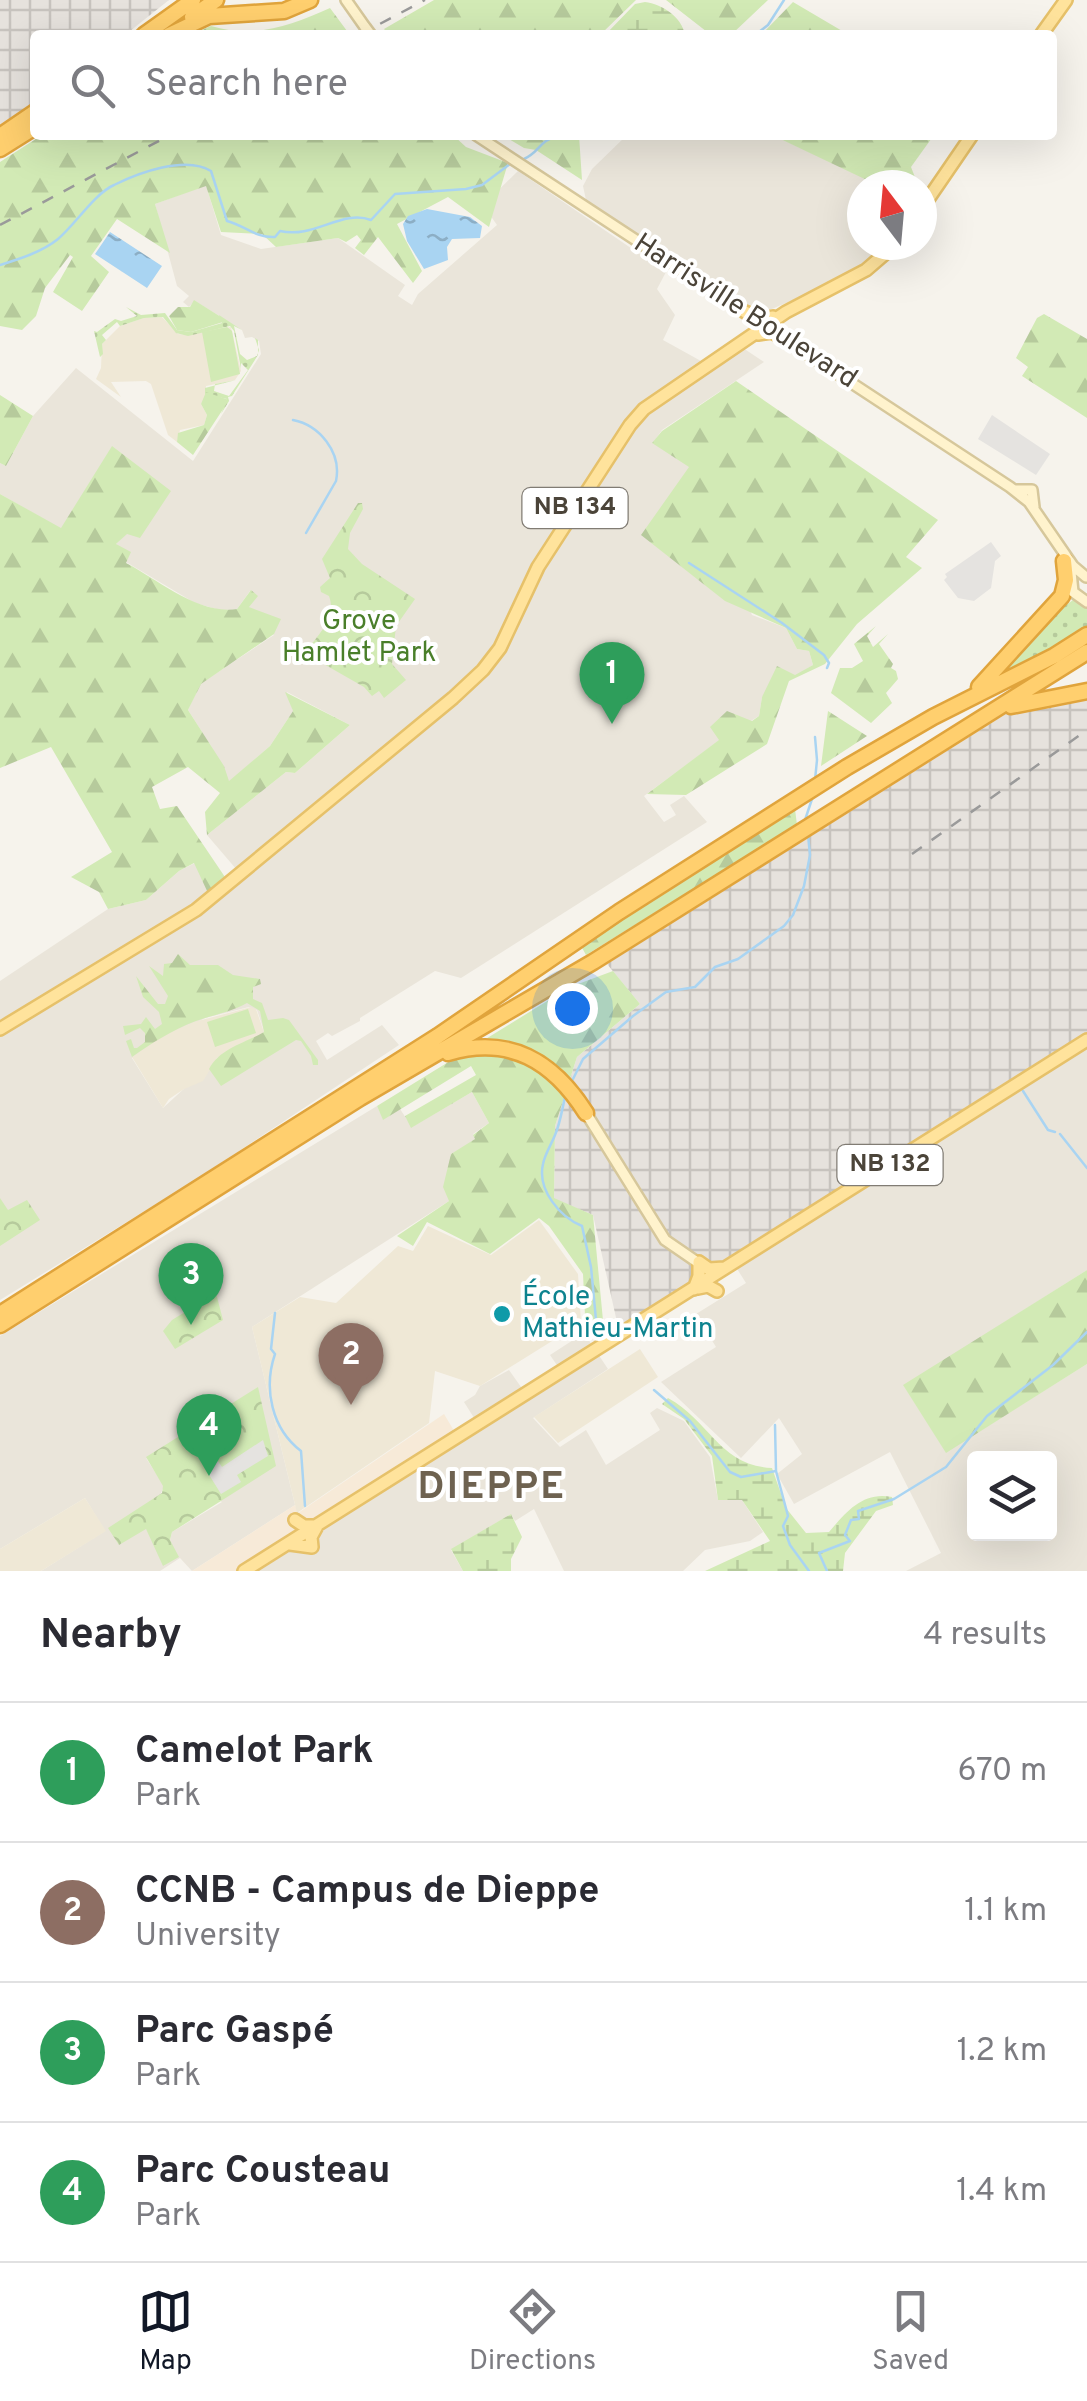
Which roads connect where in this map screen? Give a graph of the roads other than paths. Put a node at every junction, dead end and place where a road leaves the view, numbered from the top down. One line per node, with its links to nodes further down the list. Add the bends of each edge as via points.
1 (190, 0): 6 (highway)
2 (216, 0): 7 (highway)
3 (310, 0): 8 (highway, via 284,11 209,16)
4 (346, 0): 9 (main road)
5 (1066, 0): 10 (main road)
6 (161, 30)
7 (163, 30)
8 (167, 30)
9 (367, 30)
10 (1045, 30)
11 (30, 115): 13 (highway)
12 (30, 130): 16 (highway)
13 (0, 136)
14 (484, 140): 19 (main road, Harrisville Boulevard)
15 (969, 140): 17 (main road)
16 (0, 149)
17 (937, 186)
18 (877, 260): 20 (main road, NB 134)
19 (745, 312): 20 (main road, via 766,320); 21 (main road, Harrisville Boulevard); 22 (main road, via 754,326)
20 (786, 312): 21 (main road, NB 134); 23 (main road, via 777,323)
21 (766, 326): 22 (main road, NB 134); 23 (main road, Harrisville Boulevard)
22 (749, 337): 23 (main road, via 764,332); 37 (main road, NB 134, via 659,396 630,425 538,567 500,648 475,678 196,910)
23 (786, 340): 24 (main road, Harrisville Boulevard)
24 (1013, 490): 25 (main road); 26 (main road, via 1032,490)
25 (1023, 499): 26 (main road); 27 (main road)
26 (1035, 510): 28 (main road)
27 (1064, 561): 29 (main road); 31 (highway, via 1065,589)
28 (1086, 578): 29 (main road)
29 (1073, 587): 30 (main road); 31 (highway)
30 (1087, 602)
31 (1044, 618): 35 (highway, via 991,678)
32 (1087, 635): 35 (highway)
33 (1087, 652): 36 (highway)
34 (1087, 691): 36 (highway, via 1014,705)
35 (933, 718): 45 (highway, via 692,865 438,1036)
36 (940, 744): 39 (highway)
37 (0, 1030)
38 (1087, 1040): 42 (main road, NB 132)
39 (419, 1064): 40 (highway, via 461,1049 498,1047 558,1074); 46 (highway)
40 (586, 1113): 41 (main road, via 664,1240)
41 (699, 1262): 42 (main road); 43 (main road); 44 (main road)
42 (728, 1267): 43 (main road, NB 132)
43 (713, 1285): 44 (main road)
44 (694, 1289): 48 (main road)
45 (0, 1314)
46 (0, 1326)
47 (296, 1520): 48 (main road)
48 (316, 1526): 49 (main road, via 312,1547 286,1545)
49 (244, 1571)

